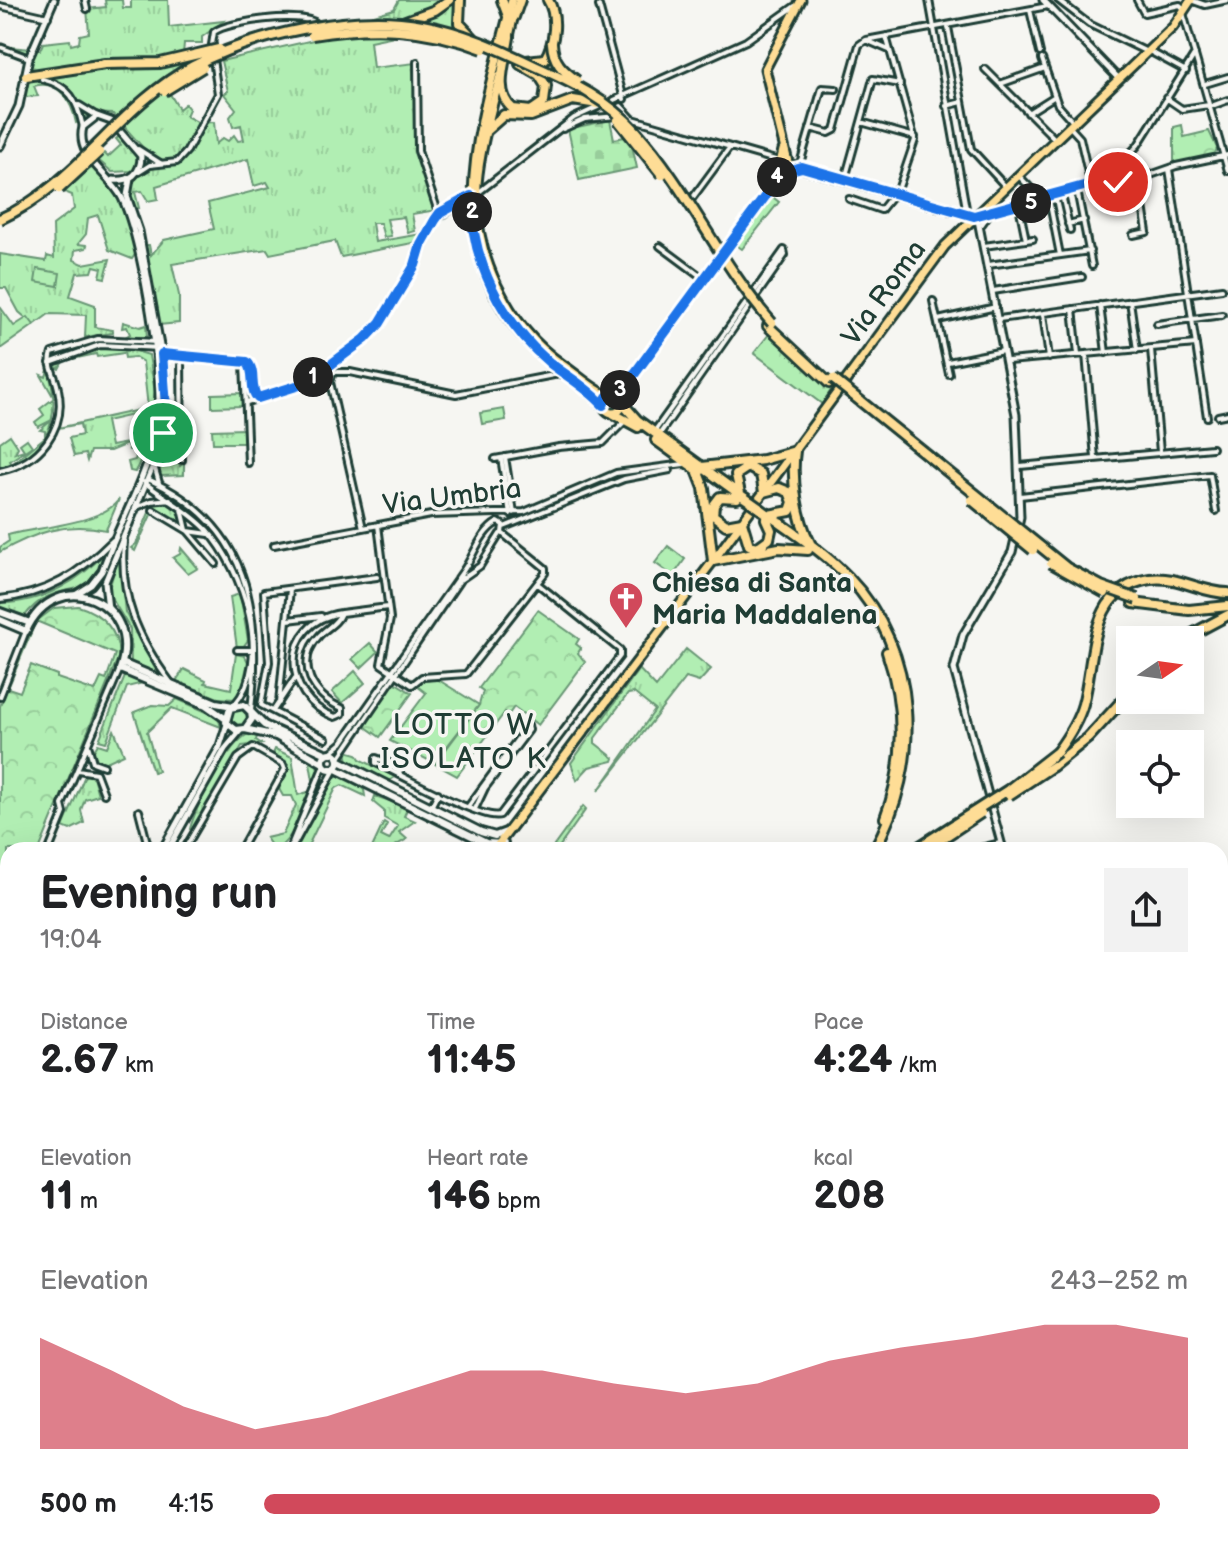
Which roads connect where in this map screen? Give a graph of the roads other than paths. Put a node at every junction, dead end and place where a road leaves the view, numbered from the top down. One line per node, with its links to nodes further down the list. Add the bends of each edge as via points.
1 (54, 0): 22 (street)
2 (85, 0): 17 (street)
3 (449, 0): 24 (highway)
4 (460, 0): 31 (highway, via 459,23)
5 (502, 0): 21 (highway)
6 (516, 0): 21 (highway)
7 (548, 0): 34 (highway, via 554,17)
8 (931, 0): 28 (street)
9 (1043, 0): 16 (street)
10 (1058, 0): 37 (street, via 1089,24)
11 (1137, 0): 20 (street, via 1144,13 1180,5)
12 (1191, 0): 13 (street, via 1203,5); 20 (main road, Via Roma)
13 (1224, 1)
14 (0, 6): 22 (street)
15 (599, 6): 56 (street)
16 (1048, 6): 19 (street); 48 (street)
17 (87, 9)
18 (792, 9): 56 (street, via 746,41); 81 (main road, via 765,69)
19 (1030, 10): 25 (street); 42 (street)
20 (1184, 12): 26 (main road, Via Roma); 27 (street)
21 (511, 16): 30 (main road); 95 (main road, via 475,158)
22 (48, 17): 39 (street)
23 (316, 23): 80 (street, via 304,17 265,20 226,25 214,32 210,46 218,94 181,159)
24 (400, 23): 31 (highway, bridge); 33 (highway, bridge, via 355,22)
25 (948, 27): 28 (street); 57 (street)
26 (1173, 27): 27 (street); 37 (main road, Via Roma)
27 (1188, 27): 38 (street)
28 (932, 30): 29 (street); 60 (street)
29 (886, 36): 32 (street); 36 (street)
30 (509, 37): 62 (highway, via 503,98 520,111); 71 (main road)
31 (475, 40): 41 (highway, bridge)
32 (866, 40): 36 (street); 69 (street, via 859,45 835,130)
33 (247, 43): 45 (highway, bridge, via 160,63 105,64); 107 (highway, bridge, via 175,77 59,184)
34 (552, 43): 41 (highway, bridge, via 545,59); 59 (highway, bridge, via 560,67)
35 (0, 47): 39 (street)
36 (890, 50): 49 (street)
37 (1149, 52): 44 (street); 48 (main road, Via Roma)
38 (1195, 54): 44 (street); 51 (street)
39 (29, 58): 45 (street)
40 (417, 62): 105 (street, via 418,151)
41 (522, 62): 59 (highway, bridge); 62 (highway, via 546,86); 107 (highway, bridge, via 455,39 382,27 249,48 197,70 161,94 70,181 44,201)
42 (1045, 68): 50 (street); 53 (street)
43 (985, 69): 50 (street)
44 (1184, 73): 54 (street)
45 (26, 76): 74 (street)
46 (1228, 77): 51 (street)
47 (42, 79): 58 (street, via 63,86)
48 (1119, 79): 67 (main road, Via Roma)
49 (900, 84): 66 (street, via 875,79); 72 (street)
50 (1000, 84): 63 (street)
51 (1205, 84): 61 (street)
52 (836, 89): 69 (street, via 822,87)
53 (1055, 96): 63 (street); 67 (street)
54 (1166, 98): 61 (street, via 1182,109); 91 (street, via 1138,145)
55 (1228, 100): 61 (street)
56 (622, 101): 59 (street); 59 (street); 65 (street)
57 (962, 102): 60 (street); 92 (street, via 972,151)
58 (78, 104): 64 (street); 68 (street)
59 (606, 106): 62 (highway, via 573,100); 65 (street); 70 (street); 70 (street, via 579,115); 206 (highway, bridge, via 650,148 770,324 831,381 1067,568 1135,601)
60 (946, 106): 102 (street)
61 (1209, 106): 76 (street)
62 (538, 111): 71 (highway, via 499,116)
63 (1028, 113): 73 (street)
64 (97, 116): 68 (street); 77 (street, via 111,121)
65 (633, 118): 75 (street)
66 (861, 122): 72 (street); 88 (street)
67 (1072, 125): 73 (main road, Via Roma); 93 (street, via 1080,138)
68 (83, 127): 90 (street, via 86,154)
69 (810, 128): 82 (street)
70 (563, 129): 95 (street)
71 (487, 130): 95 (main road)
72 (915, 137): 96 (street)
73 (1056, 140): 86 (main road, Via Roma)
74 (0, 146)
75 (731, 146): 81 (street); 99 (street)
76 (1220, 148): 78 (street); 79 (street)
77 (138, 149): 80 (street); 85 (street)
78 (1226, 156): 79 (street); 84 (street)
79 (1217, 158): 83 (street)
80 (162, 164): 85 (street)
81 (783, 167): 82 (main road); 119 (street)
82 (799, 167): 88 (main road)
83 (1169, 169): 89 (street); 122 (street)
84 (1228, 171)
85 (137, 173): 87 (street)
86 (1019, 175): 92 (main road, Via Roma); 100 (street)
87 (130, 179): 90 (street); 135 (street, via 127,196 139,231)
88 (845, 179): 96 (main road)
89 (1139, 179): 91 (street); 109 (street, via 1147,232)
90 (113, 180): 135 (street, via 134,231)
91 (1105, 181): 93 (street)
92 (1006, 187): 104 (main road, Via Roma)
93 (1090, 187): 94 (street)
94 (1077, 190): 97 (street); 106 (street)
95 (474, 194): 105 (street); 147 (main road, via 476,242 503,308 536,350); 151 (main road, via 482,241 508,306 552,358)
96 (895, 194): 98 (street, via 881,210); 104 (main road)
97 (1062, 195): 100 (street); 106 (street, via 1069,227)
98 (849, 199)
99 (691, 200)
100 (1045, 200): 101 (street); 115 (street)
101 (1019, 206): 103 (street); 111 (street)
102 (966, 208)
103 (991, 213): 104 (street); 108 (street)
104 (979, 214): 108 (street); 163 (main road, Via Roma, via 945,246)
105 (439, 215): 152 (street, via 415,265 365,339 306,383)
106 (1084, 220): 114 (street)
107 (0, 222)
108 (982, 224): 113 (street)
109 (1133, 235)
110 (1033, 239): 111 (street)
111 (1026, 240): 113 (street)
112 (660, 246): 119 (street)
113 (984, 246): 116 (street)
114 (1090, 251): 115 (street); 117 (street)
115 (1060, 255): 116 (street)
116 (988, 265): 121 (street)
117 (1092, 266)
118 (1082, 277): 121 (street)
119 (704, 278): 149 (street)
120 (1222, 289): 122 (street)
121 (993, 291): 126 (street)
122 (1189, 294): 124 (street); 131 (street)
123 (933, 301): 132 (street)
124 (1130, 301): 125 (street); 138 (street)
125 (1100, 305): 127 (street); 139 (street)
126 (996, 307): 130 (street); 132 (street)
127 (1073, 309): 128 (street); 141 (street)
128 (1043, 314): 130 (street); 143 (street)
129 (1222, 315): 131 (street)
130 (999, 319): 137 (street)
131 (1192, 319): 133 (street); 134 (street)
132 (938, 320): 146 (street)
133 (1157, 324)
134 (1196, 344): 136 (street); 158 (street)
135 (157, 349): 142 (street); 167 (street, via 166,410); 173 (street, via 90,341 54,352 50,363 59,398 52,436 29,460); 174 (street, via 157,429)
136 (1151, 349): 138 (street); 164 (street)
137 (1005, 350): 145 (street); 146 (street)
138 (1137, 350): 139 (street)
139 (1106, 353): 140 (street)
140 (1086, 354): 141 (street); 165 (street)
141 (1079, 355): 143 (street)
142 (179, 357): 144 (street); 166 (street)
143 (1049, 358): 145 (street)
144 (242, 360): 150 (street, via 251,366); 153 (street)
145 (1008, 361): 170 (street)
146 (948, 362): 148 (street)
147 (564, 373): 155 (main road); 189 (street, via 456,394 333,372 330,382)
148 (949, 374)
149 (627, 384): 151 (street); 154 (street)
150 (253, 392): 152 (street); 153 (street)
151 (609, 396): 154 (main road); 155 (main road)
152 (258, 398): 153 (street)
153 (246, 399): 169 (street)
154 (622, 403): 156 (main road); 161 (highway)
155 (603, 405): 156 (main road)
156 (614, 414): 160 (highway)
157 (1228, 414): 159 (street)
158 (1206, 415)
159 (1218, 416)
160 (627, 419): 168 (highway); 185 (street, via 603,443 500,458)
161 (656, 434): 161 (street, via 786,251 742,306); 171 (highway)
162 (1212, 448): 164 (street)
163 (795, 451): 171 (highway); 176 (main road, Via Roma); 196 (highway, via 794,475)
164 (1160, 452): 165 (street)
165 (1095, 458): 170 (street)
166 (182, 460)
167 (155, 461): 174 (street); 175 (street)
168 (677, 461): 171 (highway); 185 (street, Via Umbria, via 616,473)
169 (248, 463)
170 (1020, 466): 177 (street)
171 (700, 468): 178 (highway); 197 (highway)
172 (670, 470): 190 (street, via 624,479)
173 (0, 471)
174 (144, 480): 175 (street); 179 (street); 181 (street); 194 (street)
175 (160, 485): 180 (street)
176 (764, 492): 178 (highway, via 761,474 748,467 736,475); 186 (highway, via 779,488 793,499 786,514); 187 (main road, Via Roma)
177 (1020, 496): 183 (street, via 1210,475); 269 (street, via 1012,552 970,622 955,659 955,681)
178 (741, 498): 186 (highway, bridge); 187 (highway, via 720,497 713,515 726,525)
179 (170, 499): 180 (street); 181 (street)
180 (180, 503): 191 (street); 192 (street)
181 (135, 508): 193 (street)
182 (153, 510): 192 (street)
183 (1216, 511)
184 (487, 513): 185 (street, Via Umbria); 188 (street, Via Umbria, via 450,513); 190 (street)
185 (510, 514): 190 (street)
186 (764, 514): 187 (highway, via 771,535 758,547 746,541); 196 (highway)
187 (742, 522): 197 (main road, Via Roma)
188 (378, 525): 189 (street, Via Umbria); 208 (street)
189 (363, 528): 195 (street, Via Umbria)
190 (499, 528): 200 (street, via 545,568); 223 (street, via 480,566 460,580); 223 (street, via 482,536)
191 (210, 530): 192 (street); 207 (street); 207 (street, via 241,570)
192 (188, 531): 198 (street)
193 (124, 536): 209 (street, via 105,582); 225 (street, via 123,587 147,648)
194 (113, 540): 203 (street, via 96,581); 205 (street, via 74,576 31,595)
195 (274, 545)
196 (811, 548): 197 (highway, via 779,548); 266 (highway, via 845,574 870,606 904,690 904,774 894,810)
197 (713, 561): 204 (main road, Via Roma)
198 (216, 564)
199 (377, 577): 201 (street)
200 (538, 584): 223 (street, via 466,674 422,677 412,685); 248 (street, via 621,653 504,812 491,817)
201 (290, 589): 215 (street); 222 (street, via 264,592)
202 (1228, 593): 267 (highway, bridge, via 1180,580 1152,579 1127,586 1097,622 1078,717 1063,744 1043,764)
203 (75, 595): 209 (main road); 216 (main road, via 51,600)
204 (685, 598): 250 (main road); 265 (main road)
205 (0, 599)
206 (1228, 603)
207 (250, 607): 219 (street); 221 (street)
208 (388, 607): 211 (street); 223 (street, via 381,664)
209 (108, 609): 220 (main road, via 124,634)
210 (0, 612): 216 (main road)
211 (341, 613): 212 (street); 224 (street, via 312,645 307,662 314,688 342,708 342,714 335,717 310,703)
212 (335, 614): 215 (street); 224 (street, via 305,631 296,654)
213 (1228, 615): 217 (highway)
214 (0, 620): 216 (main road)
215 (288, 620): 227 (street)
216 (28, 627): 226 (street)
217 (1204, 628)
218 (237, 650): 219 (street)
219 (251, 650): 228 (street, via 248,682)
220 (121, 666): 225 (main road); 232 (main road, via 206,705); 235 (street)
221 (256, 667): 222 (street); 231 (street)
222 (268, 667): 230 (street, via 261,705)
223 (393, 673): 236 (street, via 342,743); 237 (street)
224 (295, 678): 227 (street)
225 (173, 685): 228 (main road)
226 (0, 697)
227 (279, 703): 230 (street)
228 (234, 705): 231 (main road); 232 (main road)
229 (1116, 707): 268 (highway, bridge, via 1072,753)
230 (273, 711): 234 (street)
231 (251, 712): 233 (main road); 236 (main road, via 264,725)
232 (226, 721): 233 (main road); 255 (street, via 220,746)
233 (243, 730): 238 (main road, via 276,736); 256 (street, via 225,749)
234 (326, 739)
235 (88, 745): 239 (street, via 93,762); 241 (street)
236 (328, 754): 237 (main road); 238 (main road)
237 (340, 760): 240 (main road); 243 (main road)
238 (323, 764): 240 (main road); 259 (street)
239 (104, 766)
240 (335, 769): 243 (main road); 260 (street)
241 (77, 770): 245 (street, via 96,773); 253 (street)
242 (400, 774): 242 (street, via 397,766 376,758 376,763); 243 (street); 244 (street)
243 (393, 791): 246 (main road); 252 (main road)
244 (438, 793): 246 (street); 247 (street)
245 (104, 794)
246 (431, 807): 251 (main road)
247 (468, 807): 248 (street); 248 (street, via 528,725)
248 (475, 809)
249 (139, 811): 254 (street)
250 (508, 832): 251 (main road); 264 (main road)
251 (492, 836): 263 (main road)
252 (480, 838): 261 (main road); 262 (main road)
253 (52, 842)
254 (147, 842)
255 (169, 842)
256 (170, 842)
257 (189, 842): 258 (street, via 244,750 253,747 283,764 284,775)
258 (245, 842)
259 (293, 842)
260 (294, 842)
261 (482, 842)
262 (486, 842)
263 (496, 842)
264 (502, 842)
265 (503, 842)
266 (876, 842)
267 (926, 842)
268 (937, 842)
269 (1001, 842)

